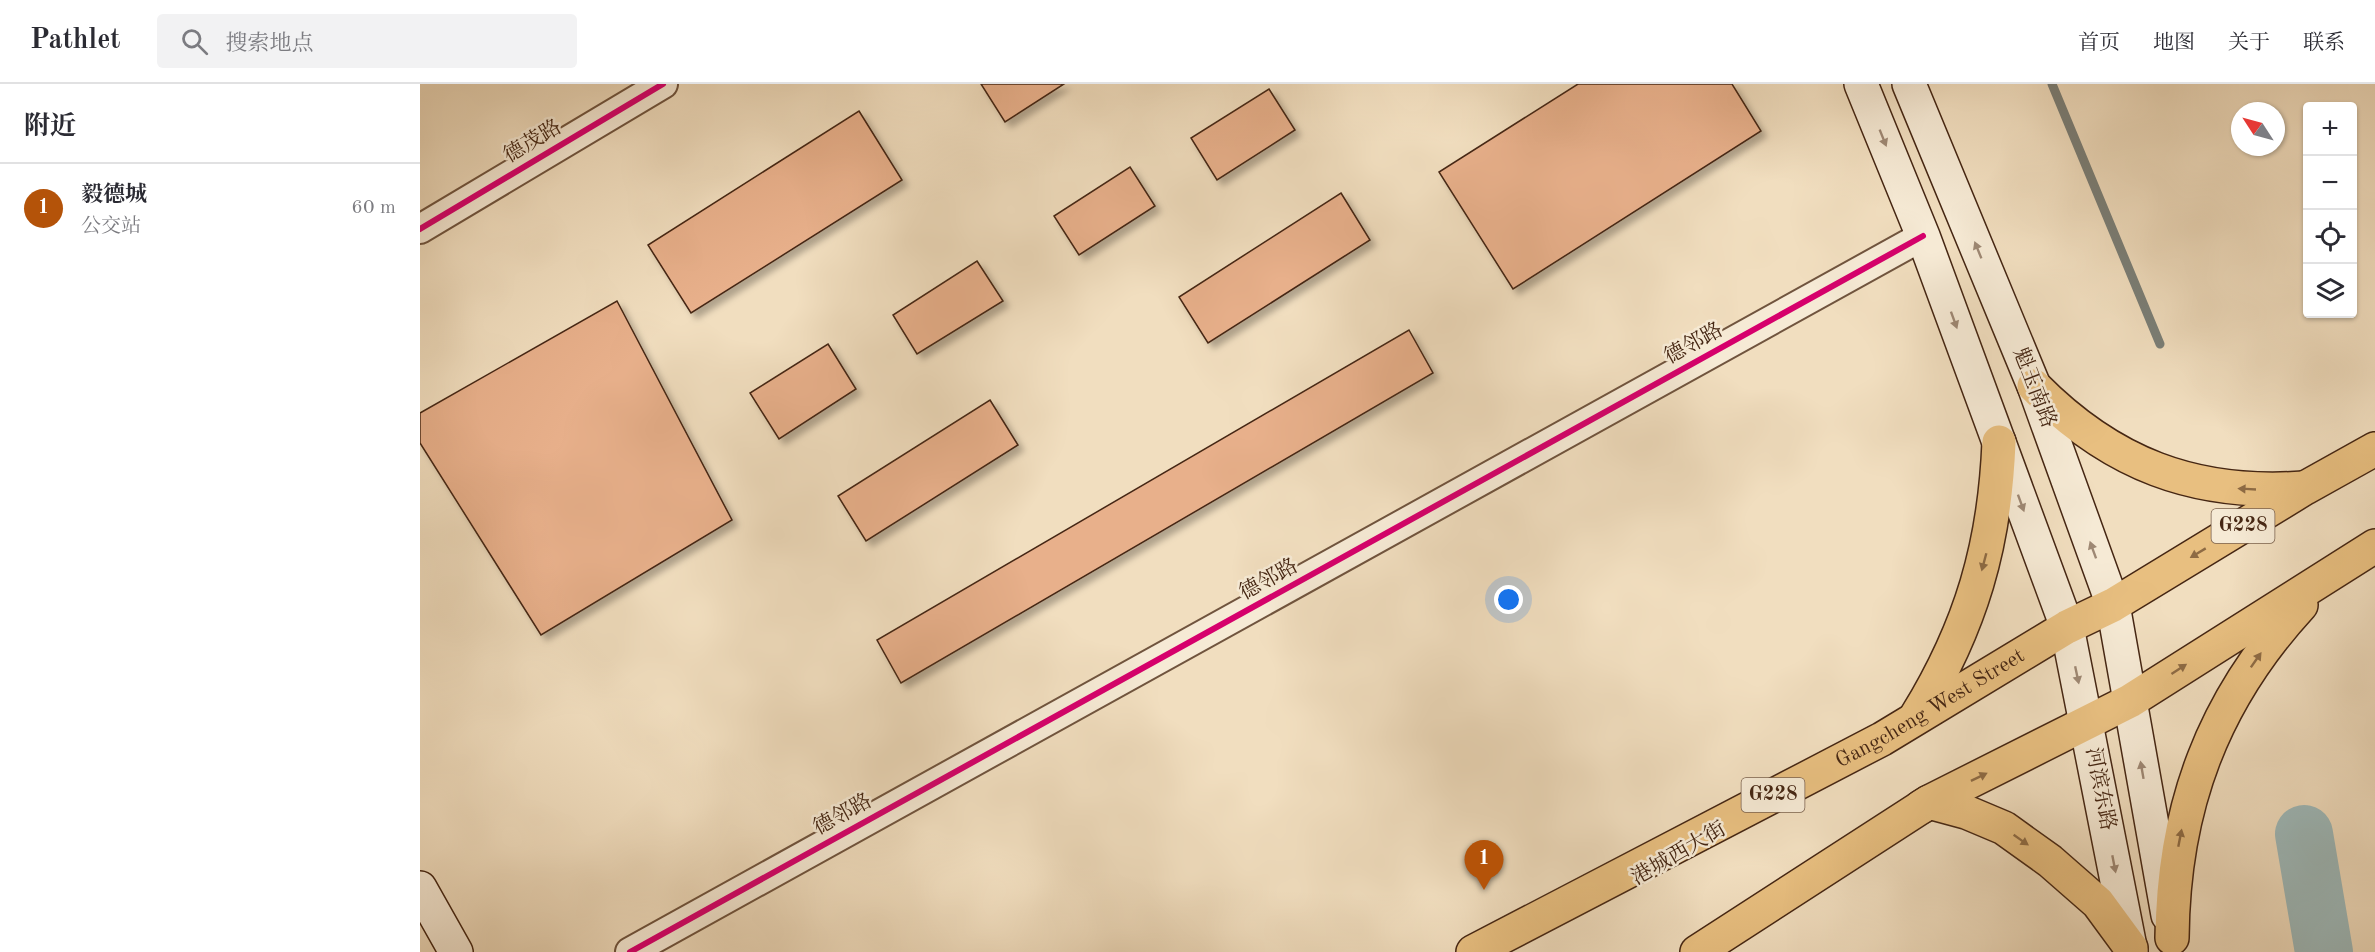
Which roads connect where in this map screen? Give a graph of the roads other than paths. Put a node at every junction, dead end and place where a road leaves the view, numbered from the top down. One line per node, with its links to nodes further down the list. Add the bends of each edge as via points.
1 (663, 84): 4 (street, 德茂路)
2 (1861, 84): 5 (main road, one-way to 5)
3 (1909, 84): 6 (main road, 魁玉南路, one-way to 3)
4 (420, 229)
5 (1923, 237): 7 (main road, one-way to 7); 23 (street, 德邻路)
6 (2034, 386): 9 (highway, one-way to 6, via 2231,488 2178,478 2148,467 2086,433); 12 (main road, 魁玉南路, one-way to 6)
7 (1999, 442): 13 (main road, one-way to 13); 15 (highway, one-way to 15, via 1993,519 1976,593 1960,637)
8 (2375, 449): 9 (highway, Gangcheng West Street / G228)
9 (2306, 488): 12 (highway, Gangcheng West Street / G228, one-way to 12)
10 (2375, 546): 11 (highway)
11 (2333, 570): 14 (highway, one-way to 11); 20 (highway, one-way to 11, via 2176,861 2206,748 2247,672 2271,637)
12 (2113, 605): 13 (highway, Gangcheng West Street / G228); 14 (main road, 魁玉南路)
13 (2067, 627): 15 (highway, Gangcheng West Street / G228); 16 (main road, 河滨东路, one-way to 16)
14 (2130, 701): 16 (highway); 20 (main road, one-way to 14)
15 (1915, 718): 17 (highway, Gangcheng West Street / G228)
16 (2087, 724): 18 (highway, one-way to 16); 21 (main road, 河滨东路, one-way to 21)
17 (1882, 739): 24 (highway, Gangcheng West Street / G228); 25 (highway, 港城西大街 / G228)
18 (1929, 802): 21 (highway, one-way to 21, via 2004,828 2050,861 2098,903); 26 (highway); 27 (highway)
19 (420, 888): 22 (main road)
20 (2173, 945)
21 (2131, 950)
22 (456, 952)
23 (630, 952)
24 (1473, 952)
25 (1507, 952)
26 (1683, 952)
27 (1697, 952)

